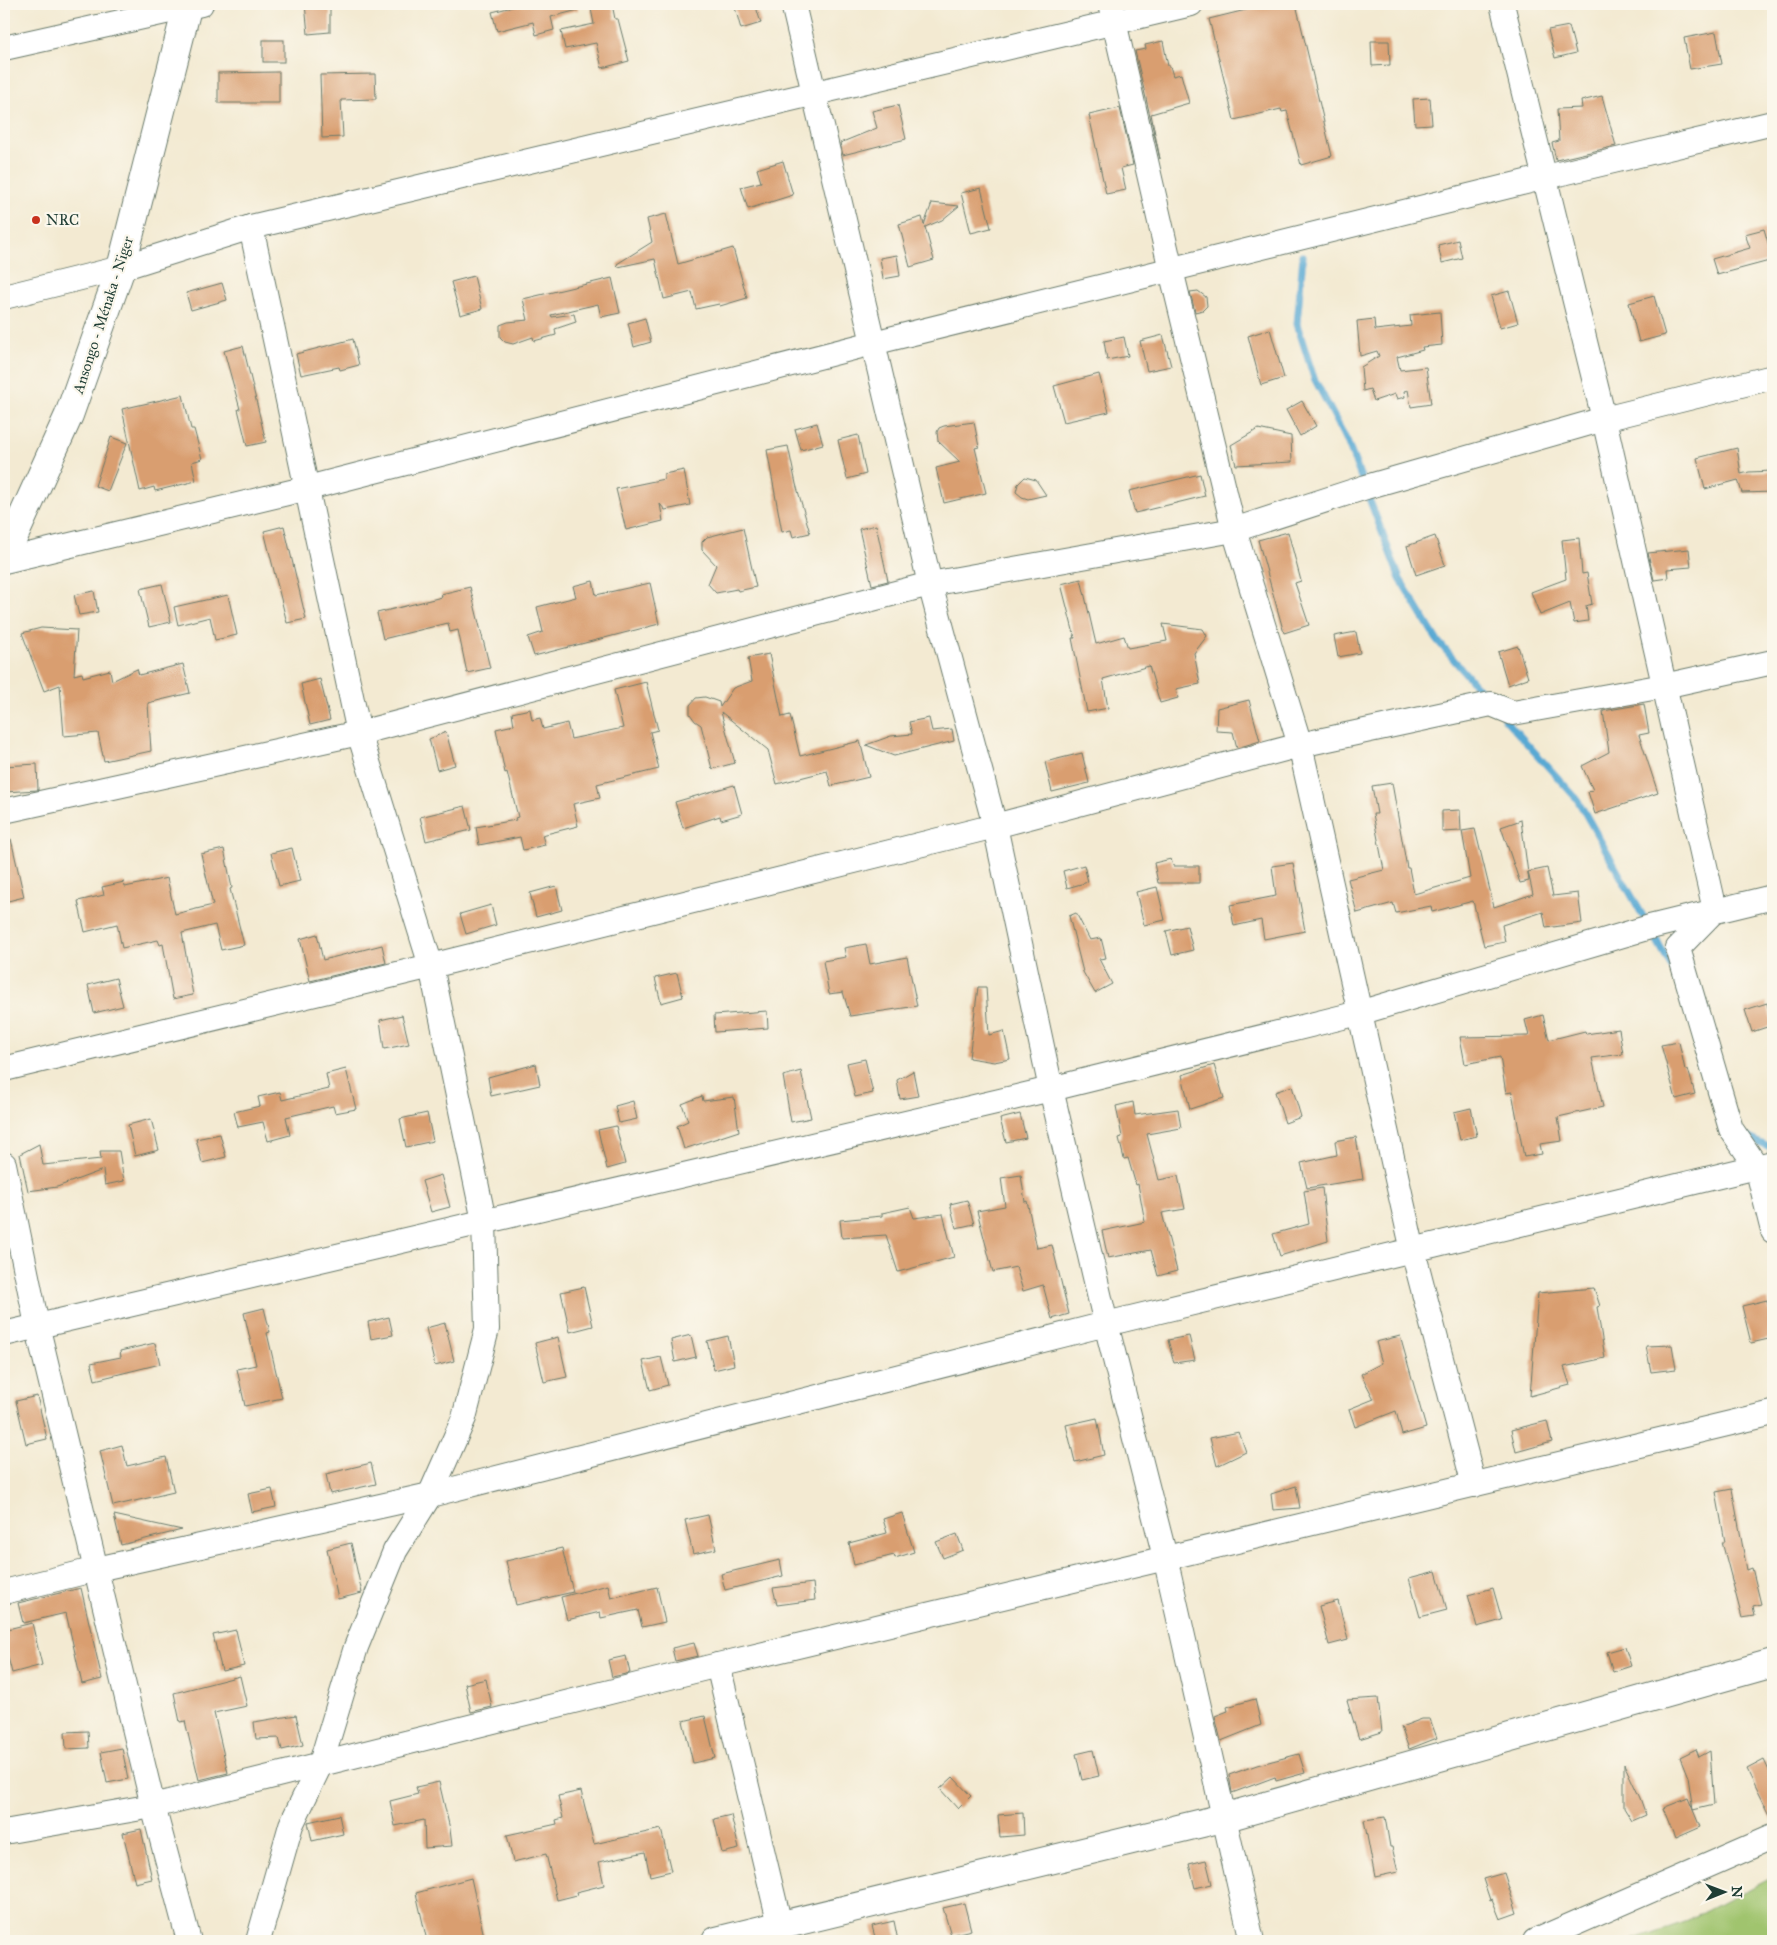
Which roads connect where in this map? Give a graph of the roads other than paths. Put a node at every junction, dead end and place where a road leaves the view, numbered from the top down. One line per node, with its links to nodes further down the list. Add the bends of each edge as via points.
1 (793, 4): 7 (street)
2 (1191, 4): 5 (street)
3 (1502, 4): 9 (street)
4 (192, 5): 6 (street); 11 (street, Ansongo - Ménaka - Niger)
5 (1112, 13): 7 (street); 12 (street)
6 (4, 48)
7 (814, 93): 10 (street); 14 (street)
8 (1773, 124): 9 (street)
9 (1546, 178): 12 (street); 16 (street)
10 (251, 227): 11 (street); 17 (street)
11 (121, 268): 13 (street); 19 (street, Ansongo - Ménaka - Niger, via 69,415)
12 (1171, 270): 14 (street); 18 (street)
13 (4, 297)
14 (873, 343): 17 (street); 20 (street)
15 (1773, 376): 16 (street)
16 (1604, 419): 18 (street, via 1366,487); 22 (street)
17 (308, 488): 19 (street); 23 (street)
18 (1234, 530): 20 (street); 24 (street)
19 (4, 560)
20 (930, 584): 23 (street); 26 (street)
21 (1773, 662): 22 (street)
22 (1664, 686): 24 (street, via 1513,713 1491,704); 28 (street)
23 (359, 733): 25 (street); 29 (street)
24 (1300, 744): 26 (street); 30 (street)
25 (4, 811)
26 (995, 826): 29 (street); 32 (street)
27 (1773, 897): 28 (street)
28 (1714, 910): 30 (street); 34 (street, via 1678,948 1731,1129)
29 (431, 966): 31 (street); 35 (street)
30 (1359, 1013): 32 (street); 37 (street)
31 (4, 1069)
32 (1051, 1089): 35 (street); 38 (street)
33 (4, 1164): 39 (street)
34 (1765, 1165): 36 (street); 37 (street)
35 (484, 1221): 39 (street); 43 (street, via 487,1329 464,1418)
36 (1773, 1231)
37 (1413, 1251): 38 (street); 42 (street)
38 (1106, 1324): 43 (street); 44 (street)
39 (38, 1325): 40 (street); 45 (street)
40 (4, 1334)
41 (1773, 1413): 42 (street)
42 (1474, 1485): 44 (street)
43 (430, 1496): 45 (street); 49 (street, via 395,1551 388,1568 356,1647)
44 (1165, 1557): 48 (street); 51 (street)
45 (97, 1569): 46 (street); 50 (street)
46 (4, 1592)
47 (1773, 1663): 51 (street)
48 (718, 1665): 49 (street); 54 (street)
49 (321, 1763): 50 (street); 56 (street, via 291,1825)
50 (154, 1806): 52 (street); 55 (street)
51 (1223, 1818): 54 (street); 58 (street)
52 (4, 1832)
53 (1773, 1837): 59 (street)
54 (780, 1925): 57 (street)
55 (189, 1941)
56 (258, 1941)
57 (716, 1941)
58 (1252, 1941)
59 (1535, 1941)

